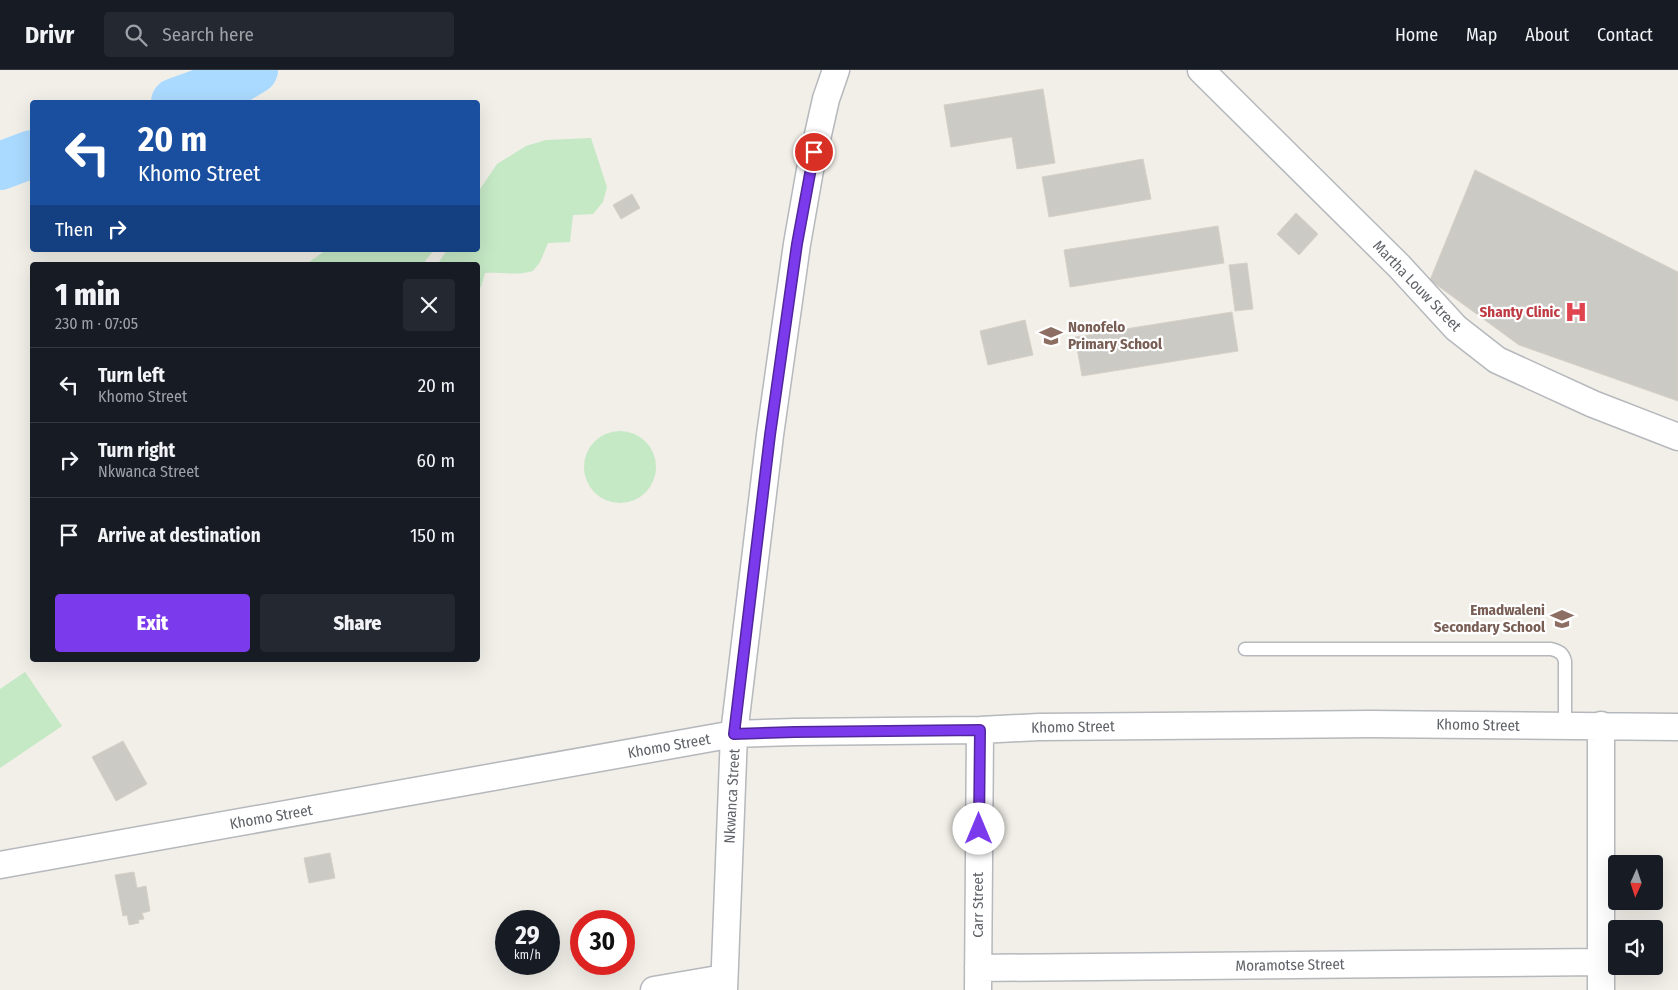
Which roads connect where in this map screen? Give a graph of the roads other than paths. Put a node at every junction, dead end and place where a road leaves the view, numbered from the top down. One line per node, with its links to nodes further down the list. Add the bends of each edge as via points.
1 (836, 70): 9 (street, Nkwanca Street, via 812,161 797,244)
2 (1201, 70): 3 (street, Martha Louw Street, via 1399,266 1456,328 1497,360 1593,404)
3 (1678, 437)
4 (1245, 649): 5 (lane, via 1560,651 1565,661)
5 (1565, 726): 6 (street, Khomo Street); 8 (street, Khomo Street, via 1370,724)
6 (1601, 726): 7 (street, Khomo Street); 11 (street)
7 (1678, 727)
8 (980, 730): 9 (street, Khomo Street); 12 (street, Carr Street)
9 (734, 734): 10 (street, Khomo Street); 13 (street, Nkwanca Street)
10 (0, 865)
11 (1601, 962): 12 (street, Moramotse Street); 15 (street)
12 (978, 979)
13 (724, 984): 14 (street)
14 (654, 990)
15 (1601, 990)

